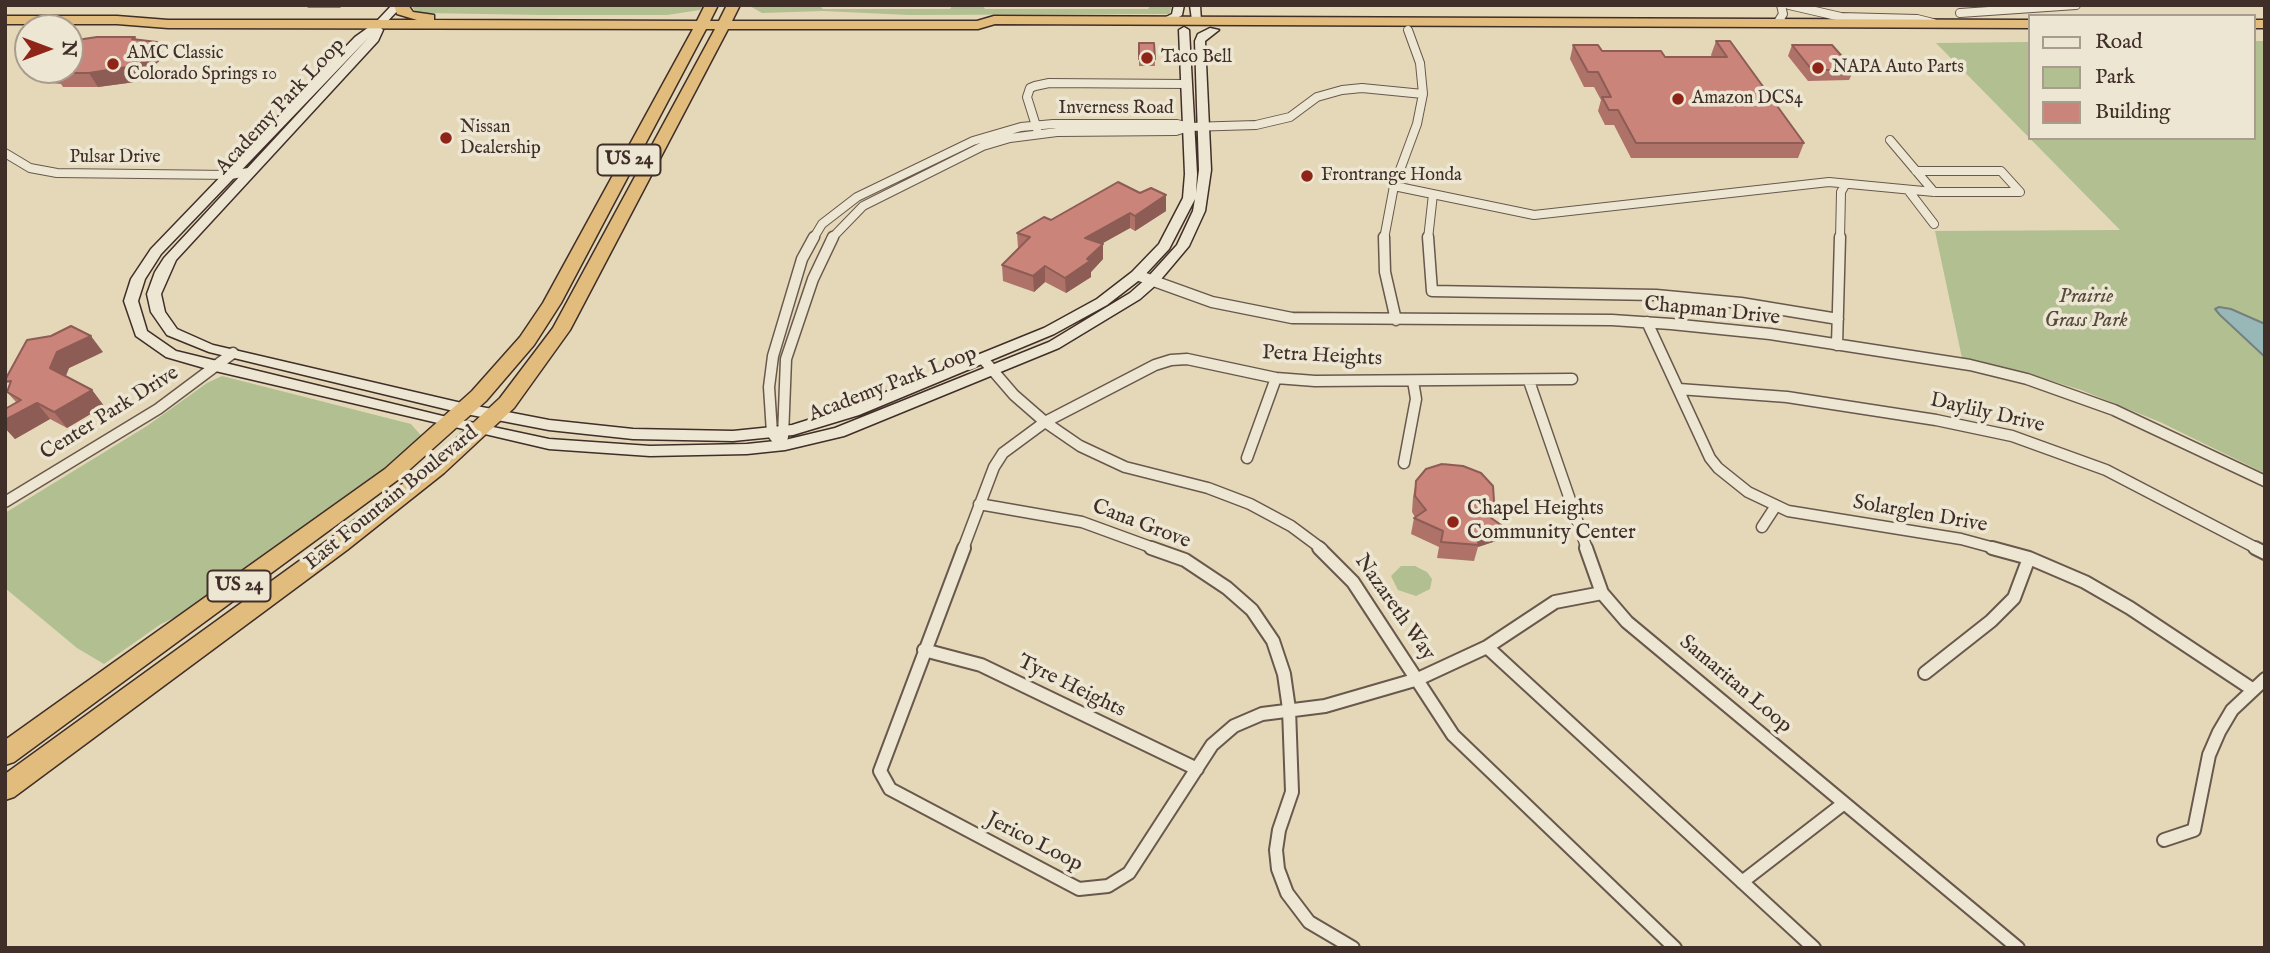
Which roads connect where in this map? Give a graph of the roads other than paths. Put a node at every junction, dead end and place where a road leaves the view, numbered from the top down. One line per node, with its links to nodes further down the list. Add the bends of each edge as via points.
1 (399, 5): 18 (street); 19 (highway, via 409,15)
2 (712, 5): 20 (highway, East Fountain Boulevard / US 24)
3 (734, 5): 21 (highway, East Fountain Boulevard / US 24)
4 (1179, 5): 12 (street, via 1177,15)
5 (1195, 5): 11 (street)
6 (1781, 5): 14 (street, via 1783,14)
7 (1789, 5): 15 (street, via 1841,18)
8 (2076, 5): 9 (street)
9 (1960, 13)
10 (5, 20): 17 (highway)
11 (1197, 20): 12 (highway); 13 (highway); 24 (highway, via 1177,26)
12 (1166, 21): 22 (highway, via 994,20)
13 (1381, 21): 14 (highway); 25 (highway, via 1369,25 1209,25)
14 (1778, 22): 15 (highway)
15 (1935, 23): 16 (highway)
16 (2028, 23)
17 (168, 24): 18 (highway); 23 (highway)
18 (380, 24): 19 (highway); 36 (street, Academy Park Loop, via 359,40); 36 (street, Academy Park Loop, via 374,39)
19 (493, 24): 20 (highway)
20 (701, 25): 21 (highway); 57 (highway, East Fountain Boulevard / US 24, via 539,323 503,371)
21 (724, 25): 22 (highway); 58 (highway, East Fountain Boulevard / US 24, via 561,330)
22 (978, 25): 24 (highway, via 993,30)
23 (84, 29)
24 (1055, 30): 25 (highway)
25 (1184, 30): 26 (highway); 29 (street, Academy Park Loop)
26 (1214, 30): 27 (highway); 31 (street, Academy Park Loop, via 1200,41)
27 (1408, 30): 28 (highway); 30 (street, via 1420,63)
28 (2028, 32)
29 (1186, 84): 31 (street, Academy Park Loop); 32 (street, via 1041,84 1030,89 1027,97)
30 (1423, 93): 31 (street, Inverness Road, via 1342,90 1317,97 1282,120); 38 (street, via 1417,124)
31 (1195, 126): 32 (street, Inverness Road, via 1176,131); 43 (street, Academy Park Loop, via 1186,207 1164,246); 44 (street, Academy Park Loop, via 1205,170 1199,211 1183,246)
32 (1037, 130): 60 (street, Inverness Road, via 983,146 863,206 842,225 822,256 786,359); 60 (street, Inverness Road, via 993,134 933,159 857,197 822,224 802,259 773,356 769,387)
33 (1890, 140): 35 (street)
34 (5, 153): 36 (street, Pulsar Drive, via 30,168 57,173)
35 (1916, 171): 40 (street); 40 (street, via 2001,171 2020,191)
36 (241, 174): 49 (street, Academy Park Loop, via 171,258 154,294 158,312 172,332); 51 (street, Academy Park Loop, via 156,252 131,300 141,333 171,354)
37 (1845, 185): 39 (street); 41 (street, via 1829,182 1534,215); 45 (street, via 1841,192)
38 (1394, 186): 41 (street); 46 (street, via 1383,244)
39 (1908, 190): 40 (street); 42 (street)
40 (1934, 192)
41 (1433, 194): 45 (street, via 1428,239 1432,291 1656,295)
42 (1934, 224)
43 (1137, 275): 44 (street, Chapman Drive); 50 (street, Academy Park Loop, via 1084,313)
44 (1153, 281): 46 (street, Chapman Drive, via 1199,299 1272,315); 50 (street, Academy Park Loop, via 1078,332)
45 (1838, 319): 48 (street)
46 (1396, 320): 47 (street, Chapman Drive)
47 (1647, 322): 48 (street, Chapman Drive); 56 (street, Solarglen Drive)
48 (1837, 345): 63 (street, Chapman Drive, via 1970,365 2048,386 2123,414)
49 (233, 354): 51 (street, Center Park Drive); 57 (street, Academy Park Loop)
50 (987, 364): 59 (street, Nazareth Way); 60 (street, Academy Park Loop, via 839,432)
51 (216, 367): 57 (street, Academy Park Loop); 64 (street, Center Park Drive, via 158,410)
52 (1276, 378): 54 (street, Petra Heights); 59 (street, Petra Heights, via 1187,359 1171,360); 61 (street)
53 (1572, 379): 55 (street, Petra Heights)
54 (1413, 381): 55 (street, Petra Heights); 62 (street, via 1416,399)
55 (1529, 381): 70 (street, Samaritan Loop)
56 (1679, 389): 66 (street, Solarglen Drive, via 1718,468); 68 (street, Daylily Drive, via 1787,397 2012,436 2106,470)
57 (458, 416): 58 (street, Academy Park Loop); 58 (street, Academy Park Loop); 78 (highway, East Fountain Boulevard / US 24, via 363,496)
58 (487, 422): 60 (street, Academy Park Loop, via 633,433); 60 (street, Academy Park Loop, via 549,444 603,449 694,451); 80 (highway, East Fountain Boulevard / US 24, via 437,468 339,544)
59 (1045, 422): 65 (street, Jerico Loop, via 1003,453); 74 (street, Nazareth Way, via 1080,446 1125,467 1208,488 1291,526 1328,554 1353,582)
60 (779, 436)
61 (1247, 458)
62 (1404, 463)
63 (2265, 481)
64 (5, 502)
65 (979, 504): 72 (street, Jerico Loop); 77 (street, Cana Grove, via 1082,522 1185,561 1227,588 1252,610 1273,641)
66 (1775, 507): 67 (street); 69 (street, Solarglen Drive, via 1961,540)
67 (1762, 527)
68 (2265, 553)
69 (2029, 558): 73 (street, via 2021,586 2010,603); 76 (street, Solarglen Drive, via 2130,608)
70 (1602, 593): 71 (street, Jerico Loop, via 1555,602); 81 (street, Samaritan Loop, via 1627,622)
71 (1487, 647): 74 (street, Jerico Loop); 83 (street)
72 (924, 650): 79 (street, Tyre Heights, via 981,665); 79 (street, Jerico Loop, via 883,760 884,782 1079,889 1108,886 1129,873)
73 (1925, 673)
74 (1418, 679): 77 (street, Jerico Loop, via 1325,706); 85 (street, Nazareth Way, via 1453,735)
75 (2265, 679): 76 (street)
76 (2252, 689): 82 (street, via 2232,710 2209,755 2194,830)
77 (1289, 709): 79 (street, Jerico Loop, via 1234,726); 84 (street, Cana Grove, via 1293,792 1279,830 1278,869 1287,893 1309,922)
78 (5, 754)
79 (1196, 769)
80 (5, 789)
81 (1843, 804): 83 (street); 87 (street, Samaritan Loop)
82 (2164, 839)
83 (1742, 882): 86 (street)
84 (1353, 948)
85 (1675, 948)
86 (1814, 948)
87 (2018, 948)

